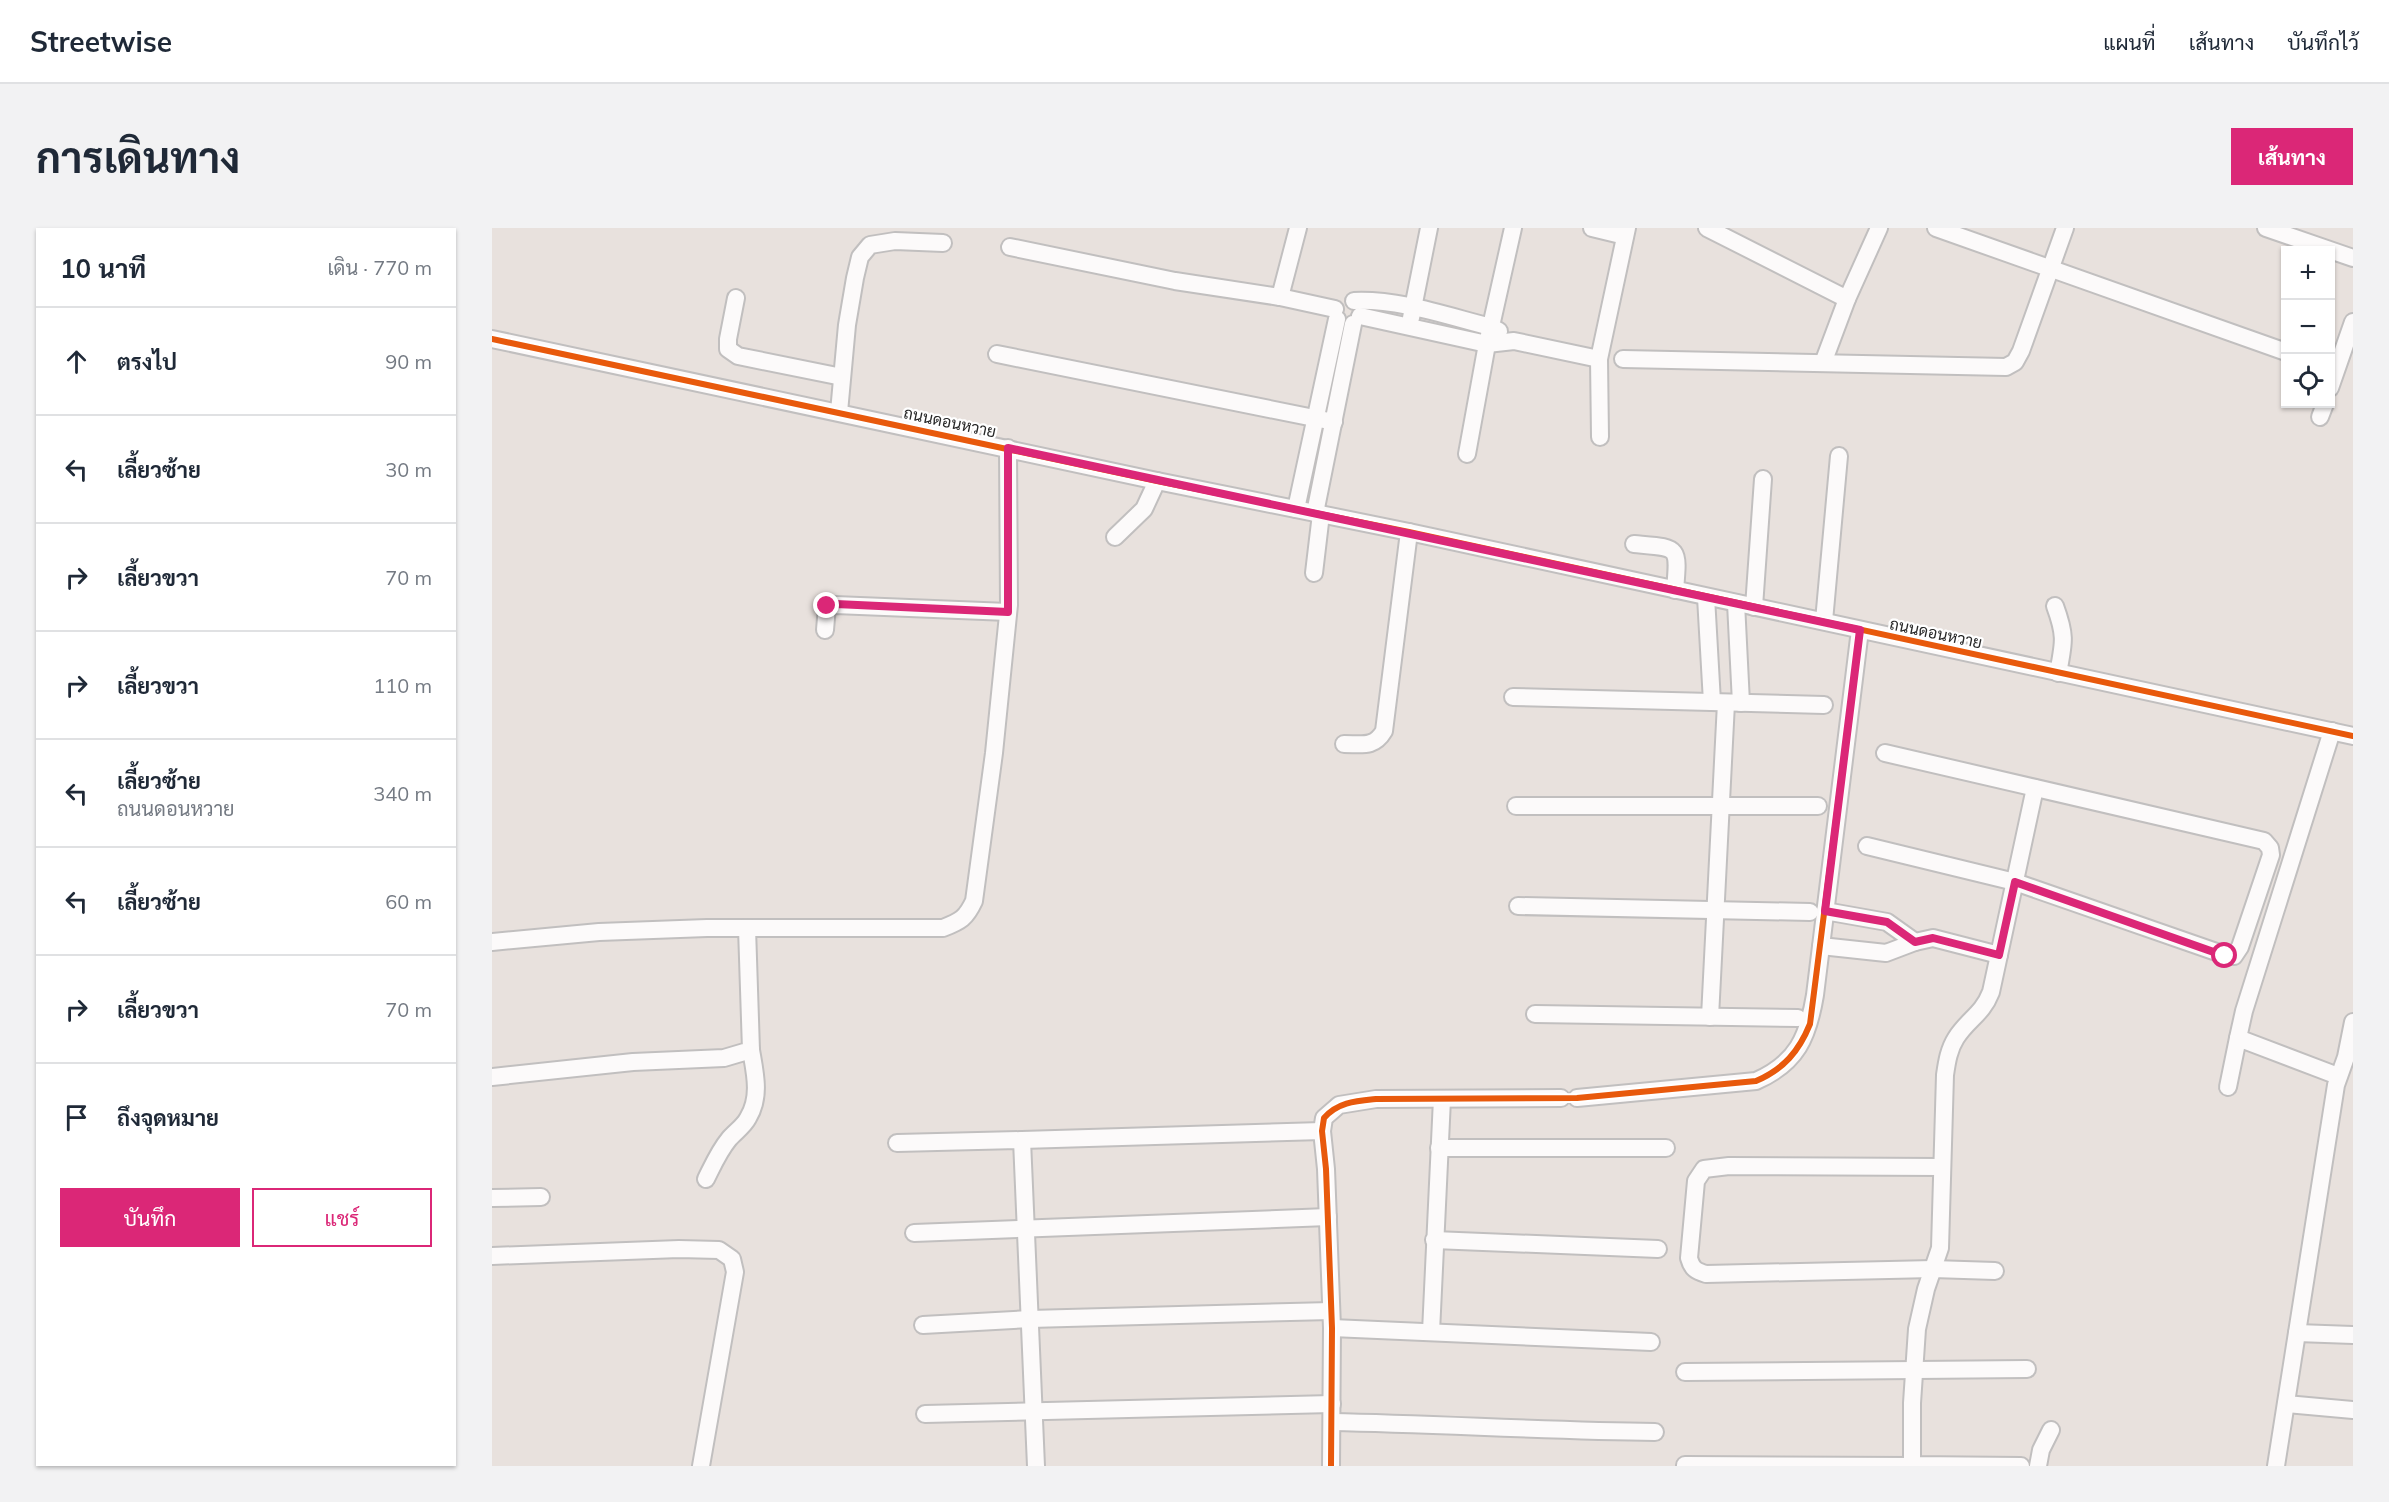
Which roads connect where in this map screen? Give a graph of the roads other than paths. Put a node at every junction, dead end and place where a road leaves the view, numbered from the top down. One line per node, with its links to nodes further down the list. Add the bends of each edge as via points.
1 (1298, 228): 16 (street)
2 (1429, 228): 18 (street)
3 (1513, 228): 22 (street)
4 (1592, 228): 10 (street)
5 (1707, 228): 17 (street)
6 (1879, 228): 17 (street)
7 (1936, 228): 14 (street)
8 (2065, 228): 14 (street)
9 (2266, 228): 13 (street)
10 (1627, 232): 28 (street)
11 (943, 243): 34 (street, via 870,244 860,256 847,325)
12 (1010, 247): 16 (street, via 1175,281)
13 (2353, 258)
14 (2050, 270): 26 (street); 30 (street, via 2021,351 2015,362 2006,367)
15 (736, 297): 34 (street, via 728,349 738,356)
16 (1280, 297): 19 (street)
17 (1847, 299): 30 (street)
18 (1413, 308): 19 (street, via 1384,302); 21 (street); 22 (street)
19 (1348, 314): 21 (street); 36 (street); 37 (street)
20 (2353, 322): 31 (street)
21 (1410, 326): 25 (street)
22 (1491, 327): 24 (street); 25 (street)
23 (492, 339): 35 (street, ถนนดอนหวาย)
24 (1514, 341): 25 (street); 28 (street)
25 (1487, 344): 40 (street)
26 (2281, 350)
27 (998, 354): 36 (street)
28 (1599, 359): 38 (street)
29 (1623, 359): 30 (street)
30 (1823, 363)
31 (2335, 367)
32 (2335, 369): 33 (street)
33 (2353, 376)
34 (843, 377): 35 (street)
35 (839, 412): 39 (street, ถนนดอนหวาย)
36 (1316, 418): 37 (street); 44 (street)
37 (1334, 422): 45 (street)
38 (1600, 437)
39 (1008, 448): 43 (street, ถนนดอนหวาย); 55 (street)
40 (1467, 454)
41 (1839, 456): 56 (street)
42 (1763, 479): 54 (street)
43 (1157, 481): 44 (street, ถนนดอนหวาย); 47 (street, via 1144,509)
44 (1296, 509): 45 (street, ถนนดอนหวาย)
45 (1318, 513): 46 (street, ถนนดอนหวาย); 49 (street)
46 (1408, 532): 50 (street, ถนนดอนหวาย); 65 (street, via 1384,731 1372,744)
47 (1115, 537)
48 (1635, 544): 50 (street, via 1664,546 1673,551 1678,559)
49 (1314, 573)
50 (1675, 590): 51 (street, ถนนดอนหวาย)
51 (1706, 597): 52 (street, ถนนดอนหวาย); 61 (street)
52 (1736, 603): 54 (street, ถนนดอนหวาย); 61 (street)
53 (2055, 606): 59 (street, via 2065,641)
54 (1754, 607): 56 (street, ถนนดอนหวาย)
55 (1008, 612): 57 (street, via 836,604 827,606); 76 (street, via 994,753 974,901 967,916 943,928)
56 (1824, 621): 58 (street, ถนนดอนหวาย)
57 (825, 630)
58 (1860, 630): 59 (street, ถนนดอนหวาย); 75 (street)
59 (2058, 673): 63 (street, ถนนดอนหวาย)
60 (1513, 697): 61 (street)
61 (1726, 702): 62 (street); 69 (street)
62 (1824, 705)
63 (2332, 731): 64 (street, ถนนดอนหวาย); 85 (street)
64 (2352, 734)
65 (1344, 744)
66 (1885, 753): 67 (street)
67 (2035, 788): 72 (street); 72 (street, via 2264,841 2271,855 2234,956)
68 (1516, 806): 69 (street)
69 (1721, 806): 70 (street); 74 (street)
70 (1818, 806)
71 (1867, 846): 72 (street)
72 (2015, 882): 80 (street)
73 (1518, 906): 74 (street)
74 (1716, 910): 75 (street); 82 (street)
75 (1817, 911): 78 (street, via 1887,922); 79 (street)
76 (747, 928): 77 (street, via 598,932); 86 (street)
77 (492, 942)
78 (1915, 942): 79 (street, via 1886,953); 80 (street, via 1933,938)
79 (1821, 945): 90 (street, via 1810,1024 1804,1038 1790,1059 1756,1081 1569,1098)
80 (1999, 955): 96 (street, via 1985,1007 1957,1036 1948,1054)
81 (1535, 1014): 82 (street)
82 (1710, 1017): 83 (street)
83 (1798, 1018)
84 (2353, 1022): 87 (street)
85 (2238, 1038): 87 (street); 89 (street)
86 (751, 1050): 88 (street, via 724,1058 633,1062); 97 (street, via 755,1099 748,1119 729,1139)
87 (2338, 1076): 113 (street)
88 (492, 1077)
89 (2228, 1087)
90 (1442, 1099): 91 (street, via 1346,1103 1330,1111); 94 (street)
91 (1322, 1131): 92 (street); 100 (street)
92 (1022, 1140): 93 (street); 101 (street)
93 (897, 1143)
94 (1440, 1148): 95 (street); 103 (street)
95 (1666, 1148)
96 (1942, 1167): 106 (street, via 1940,1248); 106 (street, via 1704,1169 1696,1181 1689,1258 1691,1267 1706,1274)
97 (706, 1179)
98 (541, 1197): 99 (street)
99 (492, 1198)
100 (1328, 1217): 101 (street); 108 (street)
101 (1025, 1229): 102 (street); 109 (street)
102 (914, 1233)
103 (1434, 1240): 104 (street); 112 (street)
104 (1658, 1249)
105 (492, 1256): 128 (street, via 680,1249 719,1250 732,1259 735,1272)
106 (1933, 1269): 107 (street); 117 (street, via 1917,1329)
107 (1995, 1271)
108 (1331, 1311): 109 (street); 111 (street)
109 (1030, 1319): 110 (street); 121 (street)
110 (923, 1325)
111 (1332, 1328): 112 (street); 119 (street)
112 (1431, 1332): 115 (street)
113 (2296, 1334): 114 (street); 120 (street)
114 (2353, 1335)
115 (1650, 1342)
116 (2027, 1369): 117 (street)
117 (1914, 1370): 118 (street); 131 (street)
118 (1685, 1372)
119 (1332, 1404): 121 (street); 124 (street)
120 (2286, 1404): 122 (street); 134 (street)
121 (1033, 1410): 123 (street); 129 (street)
122 (2353, 1410)
123 (925, 1414)
124 (1332, 1422): 126 (street); 130 (street)
125 (2051, 1430): 133 (street)
126 (1655, 1431)
127 (1686, 1464): 131 (street)
128 (701, 1466)
129 (1036, 1466)
130 (1331, 1466)
131 (1912, 1466): 132 (street)
132 (2020, 1466)
133 (2038, 1466)
134 (2276, 1466)

